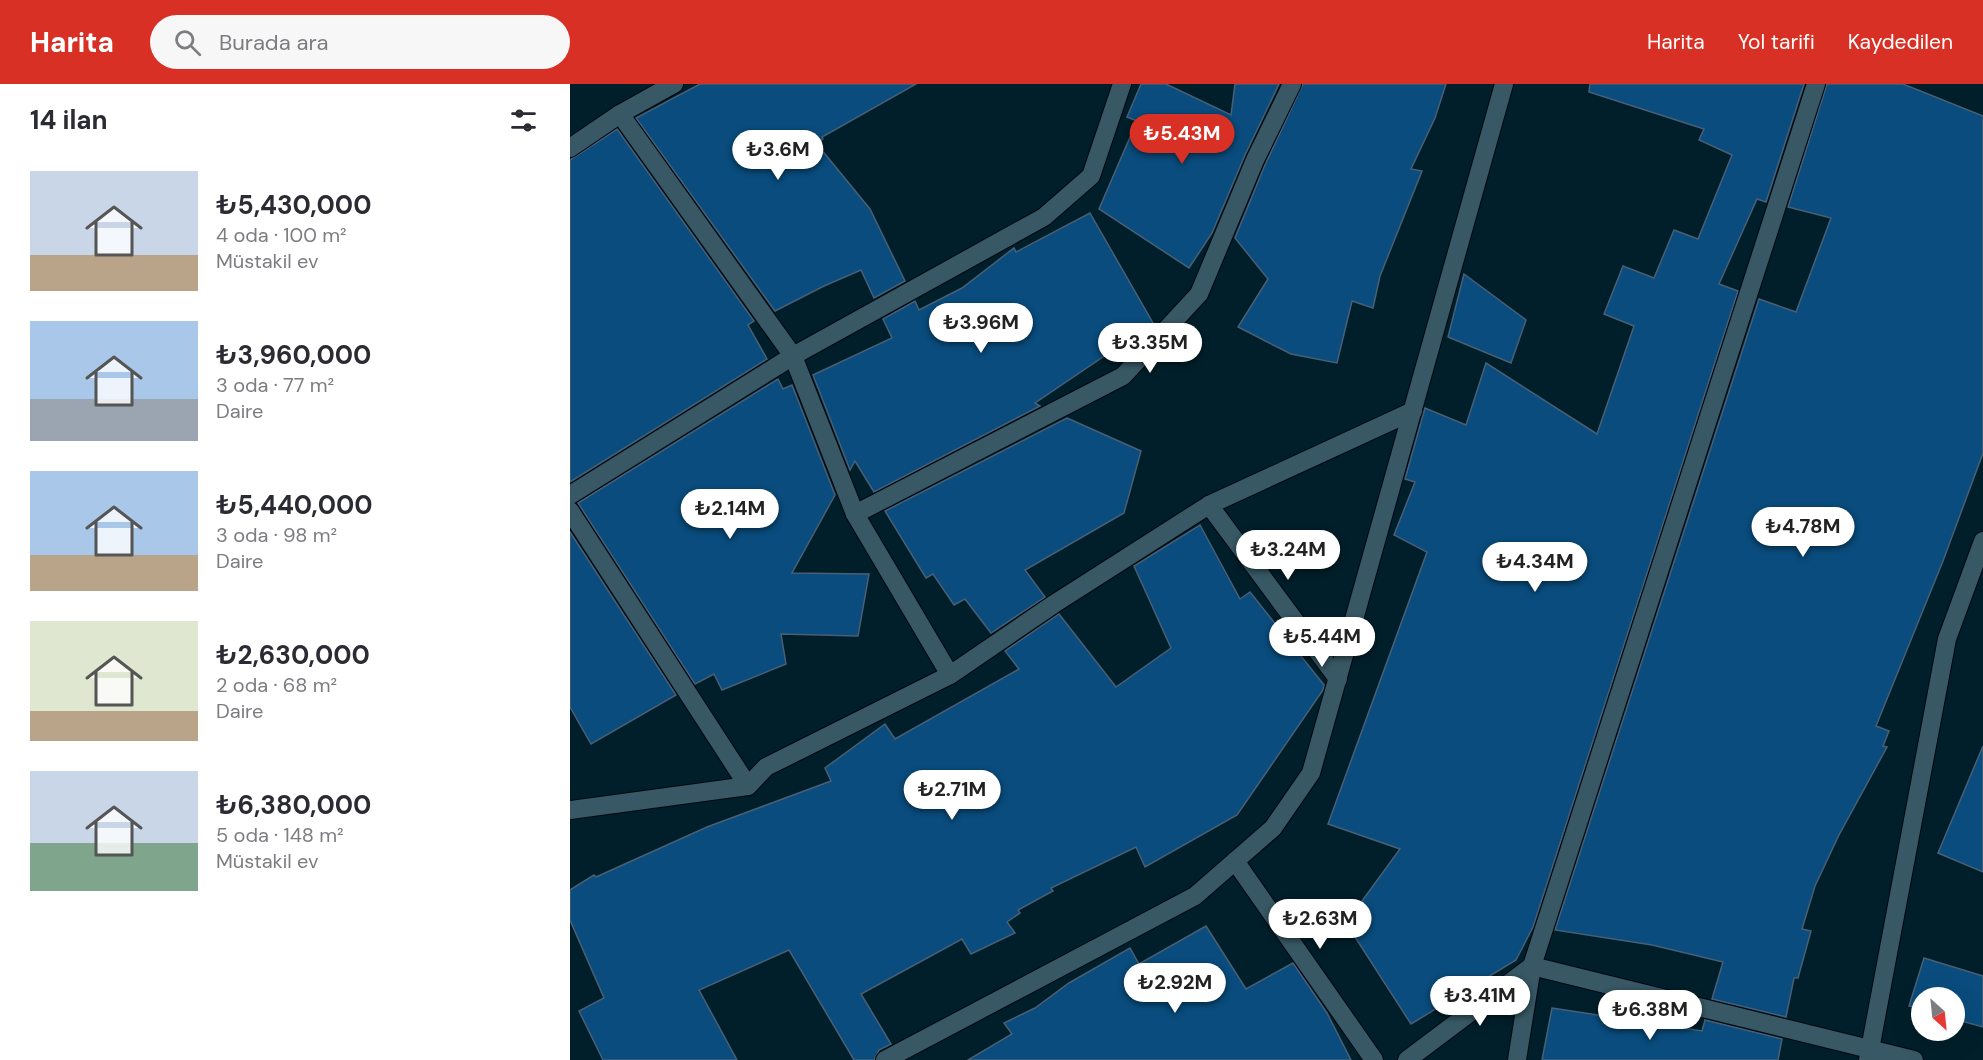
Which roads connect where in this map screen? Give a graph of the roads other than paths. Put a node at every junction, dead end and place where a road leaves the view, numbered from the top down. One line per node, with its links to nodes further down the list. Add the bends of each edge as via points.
1 (674, 84): 6 (street)
2 (1122, 84): 8 (street, via 1091,176 1044,217)
3 (1292, 84): 13 (street, via 1255,160 1199,294 1123,376)
4 (1504, 84): 9 (street)
5 (1816, 84): 20 (street)
6 (620, 114): 7 (street); 8 (street)
7 (570, 148)
8 (793, 356): 10 (street); 13 (street)
9 (1413, 411): 11 (street); 16 (street)
10 (570, 495)
11 (1209, 505): 15 (street); 16 (street)
12 (570, 511): 17 (street)
13 (855, 514): 15 (street)
14 (1983, 542): 21 (street, via 1947,639)
15 (950, 675): 17 (street, via 766,767)
16 (1338, 679): 19 (street, via 1311,773 1273,828)
17 (748, 786): 18 (street)
18 (570, 810)
19 (1235, 861): 22 (street, via 1195,896); 23 (street)
20 (1532, 966): 21 (street); 24 (street); 25 (street)
21 (1869, 1055): 26 (street)
22 (885, 1060)
23 (1374, 1060)
24 (1407, 1060)
25 (1517, 1060)
26 (1914, 1060)

